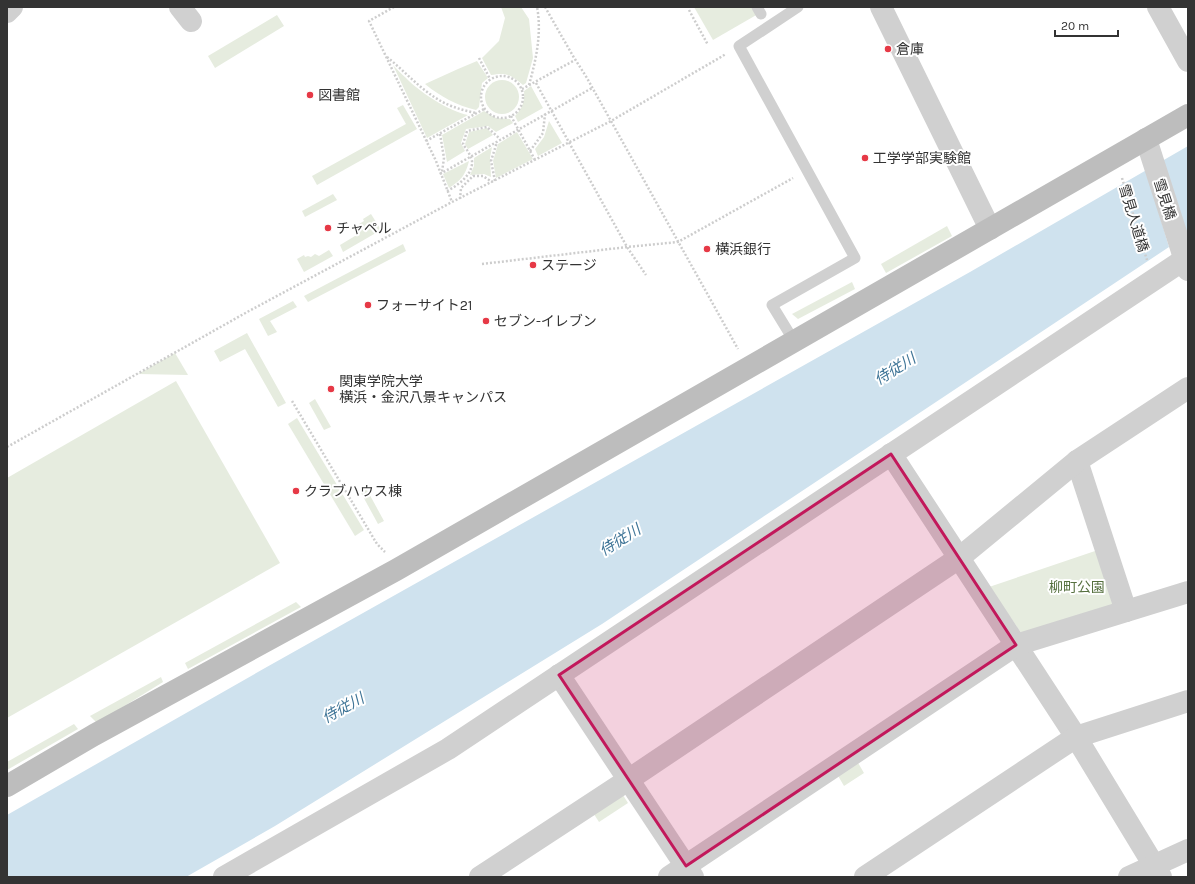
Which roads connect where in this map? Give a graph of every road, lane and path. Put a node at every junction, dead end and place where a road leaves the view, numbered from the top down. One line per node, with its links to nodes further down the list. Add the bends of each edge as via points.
1 (12, 7): 9 (street)
2 (394, 7): 13 (path, via 369,21)
3 (537, 7): 19 (path, via 539,32 536,60)
4 (545, 7): 15 (path)
5 (798, 7): 12 (lane)
6 (881, 7): 46 (street)
7 (1158, 7): 10 (street)
8 (688, 10): 11 (path)
9 (7, 12)
10 (1180, 26): 16 (street)
11 (708, 45)
12 (739, 46): 28 (path); 39 (lane)
13 (385, 55): 24 (path, via 430,94 447,105); 32 (path)
14 (479, 58): 17 (path)
15 (575, 60): 18 (path); 20 (path)
16 (1188, 61)
17 (490, 78): 21 (path, via 509,76); 22 (path, via 480,96)
18 (536, 83): 19 (path); 23 (path)
19 (529, 85): 21 (path)
20 (592, 88): 23 (path); 28 (path)
21 (522, 89): 27 (path, via 520,108)
22 (484, 109): 24 (path); 27 (path, via 496,117)
23 (551, 110): 25 (path); 34 (path)
24 (476, 113): 30 (path)
25 (545, 113): 29 (path); 36 (path, via 543,133)
26 (1188, 115): 35 (street)
27 (510, 116): 29 (path)
28 (611, 121): 34 (path); 47 (path)
29 (518, 129): 31 (path); 36 (path)
30 (440, 134): 32 (path); 40 (path, via 444,158)
31 (500, 139): 33 (path); 37 (path, via 487,127 467,131 463,144)
32 (426, 141): 40 (path)
33 (497, 141): 37 (path); 42 (path, via 491,161)
34 (570, 143): 38 (path); 48 (path)
35 (1149, 149): 46 (street); 51 (street, 雪見橋)
36 (530, 151): 38 (path)
37 (471, 156): 40 (path); 43 (path, via 472,164 464,179)
38 (535, 160): 42 (path)
39 (807, 170): 47 (path); 53 (lane, via 855,258 772,305)
40 (441, 173): 43 (path)
41 (1121, 175): 49 (path, 雪見人道橋)
42 (493, 181): 44 (path); 44 (path, via 484,176 473,176 461,188)
43 (447, 190): 45 (path)
44 (460, 199): 45 (path)
45 (452, 202): 57 (path, via 249,311)
46 (990, 228): 53 (street)
47 (678, 242): 48 (path); 54 (path)
48 (627, 247): 50 (path); 52 (path)
49 (1147, 262)
50 (482, 264)
51 (1186, 265): 58 (street)
52 (646, 275)
53 (794, 341): 54 (street)
54 (748, 367): 69 (street, via 396,570 101,731)
55 (1188, 388): 59 (street)
56 (292, 401): 60 (path, via 377,544)
57 (7, 447)
58 (891, 454): 61 (street); 65 (street)
59 (1077, 461): 61 (street); 63 (street)
60 (387, 555)
61 (959, 558): 64 (street); 68 (street)
62 (1188, 592): 63 (street)
63 (1126, 611): 64 (street)
64 (1016, 645): 67 (street); 72 (street)
65 (559, 675): 68 (street); 73 (street, via 448,749)
66 (1188, 701): 67 (street)
67 (1076, 737): 71 (street); 75 (street)
68 (628, 780): 72 (street); 74 (street)
69 (7, 786)
70 (1188, 850): 71 (street)
71 (1157, 871): 76 (street)
72 (682, 873)
73 (233, 875)
74 (480, 877)
75 (865, 877)
76 (1129, 877)

